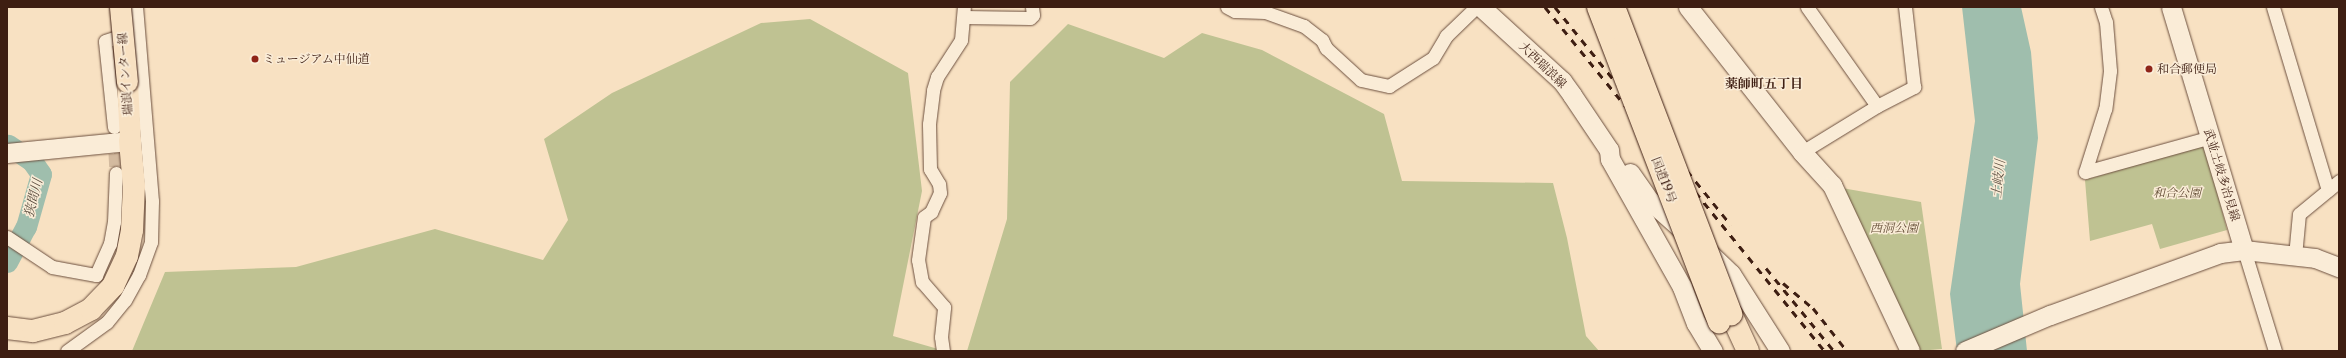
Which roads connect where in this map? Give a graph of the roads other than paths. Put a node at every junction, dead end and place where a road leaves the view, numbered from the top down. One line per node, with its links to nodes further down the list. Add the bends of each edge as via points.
1 (120, 7): 20 (main road, 瑞浪インター線, bridge)
2 (136, 7): 16 (street)
3 (1032, 7): 15 (street, via 1030,18)
4 (1227, 7): 5 (street, via 1235,11 1264,12 1304,26 1314,32 1326,48 1361,80 1389,86 1433,58 1446,36)
5 (1476, 7)
6 (1482, 7): 21 (main road, 大西瑞浪線, via 1562,81)
7 (1598, 7): 33 (highway, 国道19号, bridge)
8 (1614, 7): 33 (highway, 国道19号, bridge)
9 (1688, 7): 23 (main road)
10 (1807, 7): 17 (street)
11 (1905, 7): 17 (street, via 1914,87)
12 (2101, 7): 19 (street, via 2106,22 2110,71 2105,109 2085,172)
13 (2171, 7): 19 (main road, 武並土岐多治見線)
14 (2273, 7): 26 (street)
15 (964, 12): 36 (street, via 961,40 937,77 933,90 929,124 930,169 939,184 940,193 931,212 924,217 918,260 922,282 944,307)
16 (138, 31): 18 (street, via 105,41); 35 (street, via 152,201 151,242 139,275 125,300 107,322)
17 (1877, 106): 23 (street)
18 (114, 127)
19 (2211, 137): 28 (main road, 武並土岐多治見線)
20 (130, 141): 22 (main road); 34 (highway, via 134,186 132,230 127,256 112,286 91,309 65,324 33,331)
21 (1609, 150): 30 (main road, via 1616,154 1649,200); 32 (main road, via 1610,159)
22 (7, 152)
23 (1802, 152): 41 (main road, via 1832,185)
24 (116, 172): 27 (street, via 110,244 96,275 52,267)
25 (2339, 181): 26 (street)
26 (2328, 190): 29 (street, via 2299,214)
27 (7, 237)
28 (2244, 250): 29 (main road); 42 (main road, via 2220,253 2050,315); 43 (street)
29 (2295, 256): 31 (main road, via 2315,258)
30 (1714, 257): 32 (main road, via 1704,258 1681,277); 40 (main road, via 1731,274)
31 (2339, 267)
32 (1682, 287): 37 (main road, via 1696,323)
33 (1725, 319): 38 (highway, 国道19号); 39 (highway, 国道19号)
34 (12, 329)
35 (68, 351)
36 (943, 351)
37 (1713, 351)
38 (1734, 351)
39 (1748, 351)
40 (1780, 351)
41 (1910, 351)
42 (1965, 351)
43 (2275, 351)

